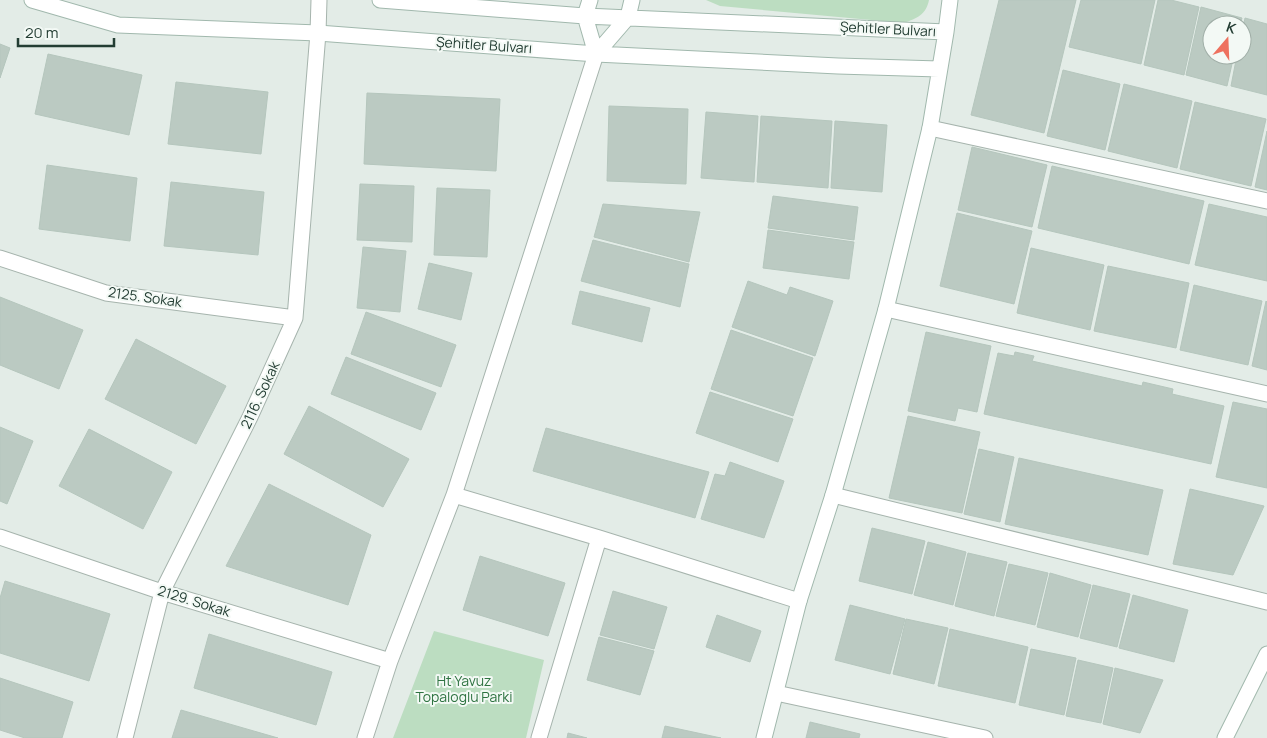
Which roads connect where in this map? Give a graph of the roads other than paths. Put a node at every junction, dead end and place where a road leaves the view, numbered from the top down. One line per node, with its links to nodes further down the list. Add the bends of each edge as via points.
1 (32, 0): 10 (street, Şehitler Bulvarı, via 118,25)
2 (320, 0): 10 (street, 2116. Sokak)
3 (380, 0): 7 (street, Şehitler Bulvarı)
4 (590, 0): 7 (street)
5 (632, 0): 8 (street)
6 (950, 0): 9 (street)
7 (585, 16): 8 (street, Şehitler Bulvarı); 11 (street)
8 (628, 18): 9 (street, Şehitler Bulvarı); 11 (street)
9 (946, 32): 12 (street)
10 (318, 33): 11 (street, Şehitler Bulvarı); 17 (street, 2116. Sokak)
11 (596, 54): 12 (street, Şehitler Bulvarı); 20 (street)
12 (939, 69): 13 (street)
13 (930, 128): 14 (street); 16 (street)
14 (1267, 201)
15 (0, 258): 17 (street, 2125. Sokak, via 106,293)
16 (886, 309): 18 (street); 19 (street)
17 (295, 318): 23 (street, 2116. Sokak, via 250,417)
18 (1267, 394)
19 (833, 495): 24 (street); 25 (street)
20 (454, 496): 22 (street); 27 (street)
21 (0, 537): 23 (street, 2129. Sokak)
22 (599, 538): 24 (street); 31 (street)
23 (162, 592): 27 (street, 2129. Sokak); 29 (street, 2116. Sokak)
24 (799, 600): 28 (street)
25 (1267, 602)
26 (1267, 654): 34 (street)
27 (390, 661): 30 (street)
28 (776, 693): 32 (street); 33 (street)
29 (125, 738)
30 (365, 738)
31 (539, 738)
32 (764, 738)
33 (985, 738)
34 (1225, 738)

